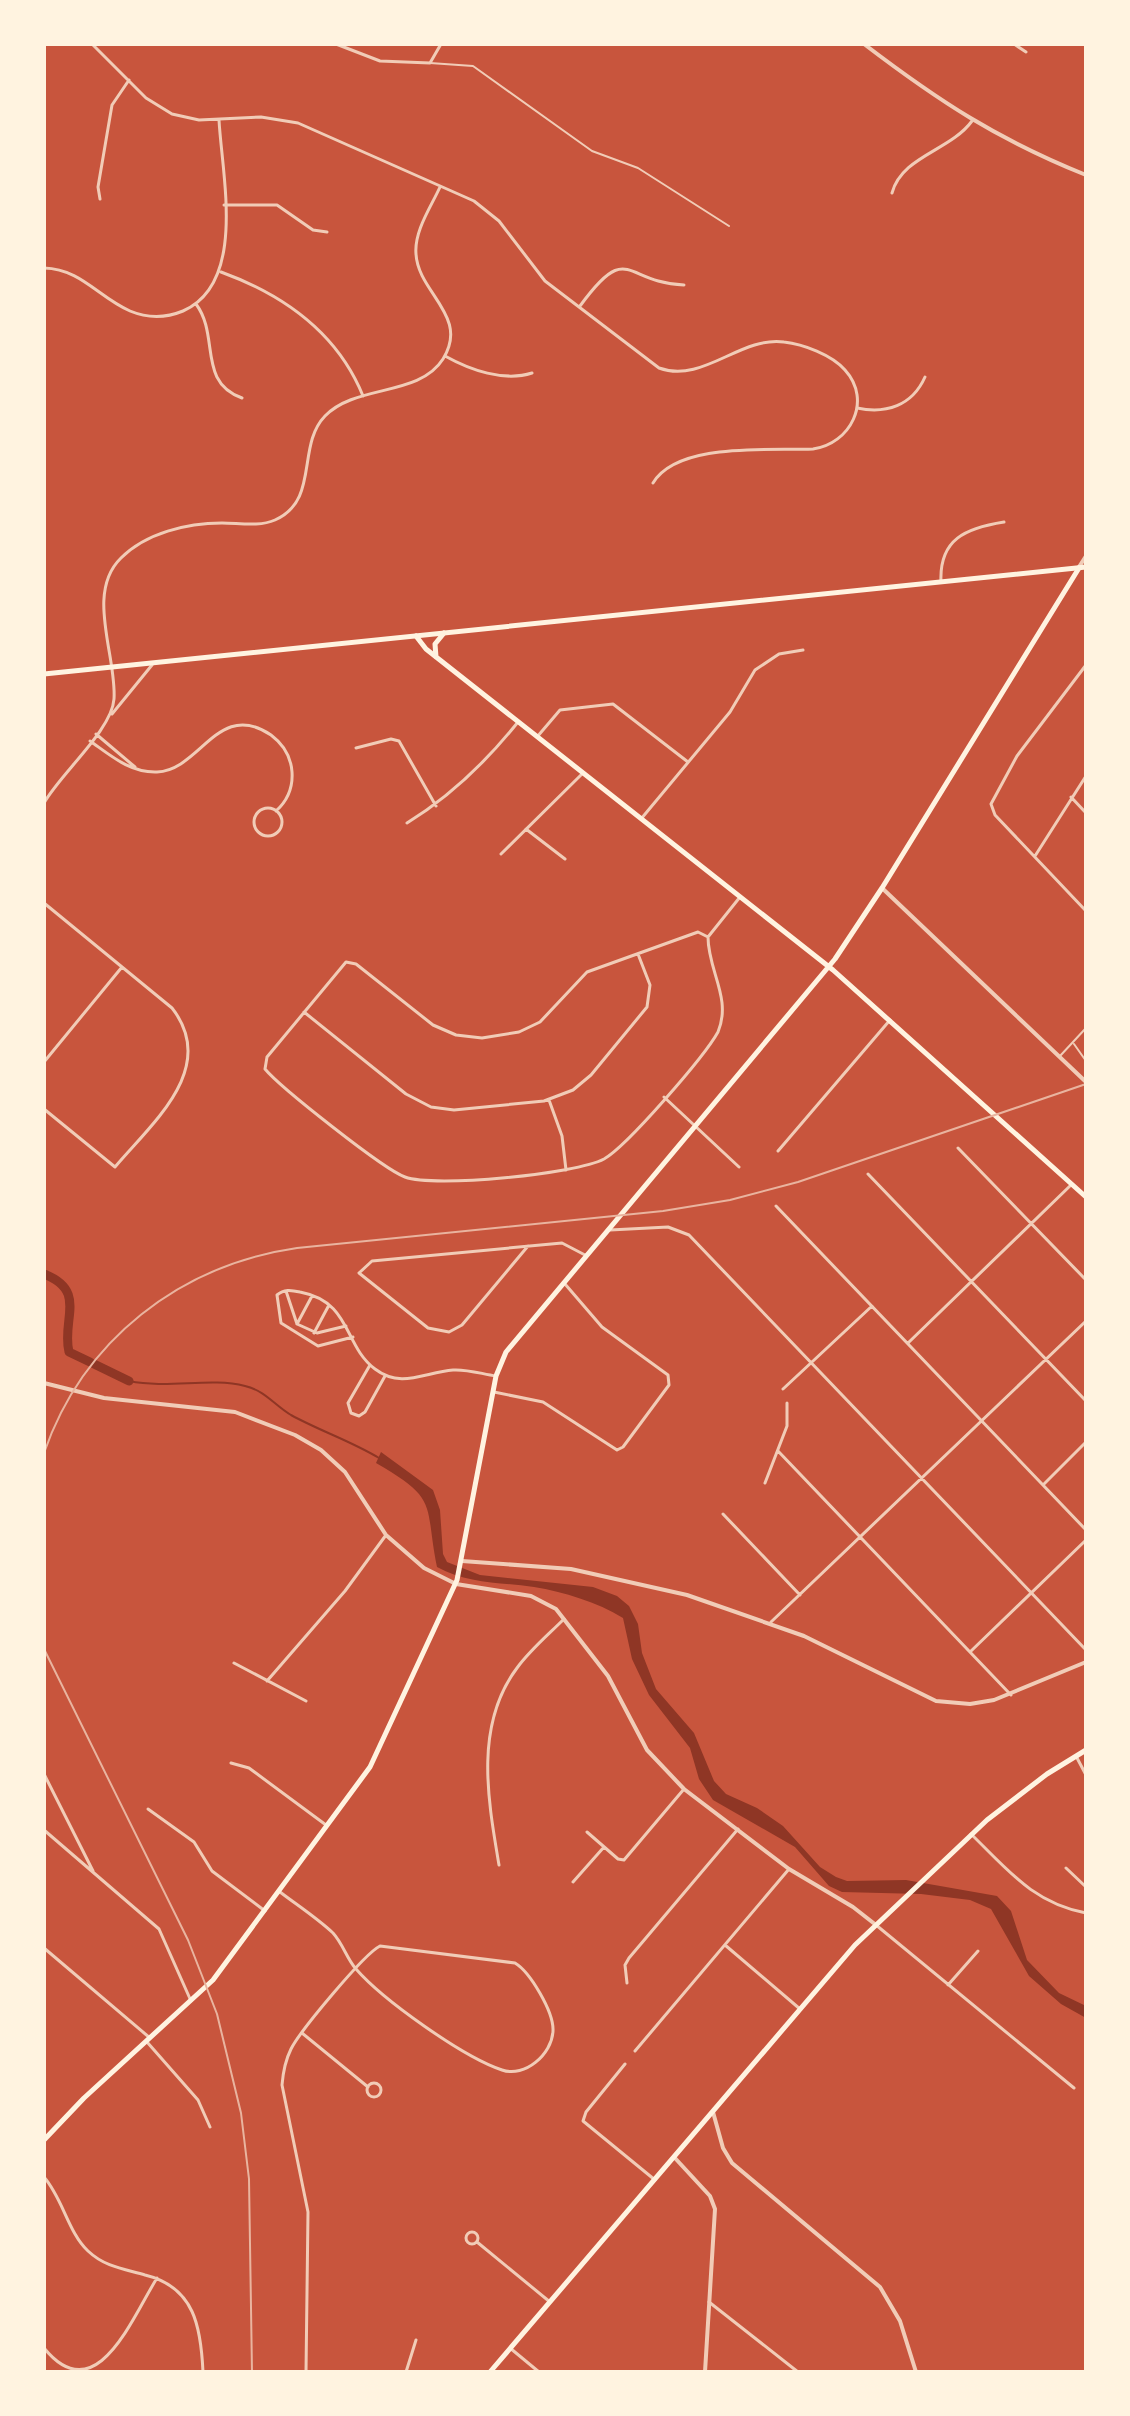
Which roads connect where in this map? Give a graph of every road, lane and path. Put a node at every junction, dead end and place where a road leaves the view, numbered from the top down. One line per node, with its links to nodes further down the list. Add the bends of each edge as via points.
1 (92, 44): 8 (street)
2 (336, 44): 7 (street, via 380,61)
3 (441, 44): 7 (street)
4 (864, 44): 10 (street)
5 (1014, 44): 6 (street)
6 (1026, 52)
7 (430, 63): 16 (lane, via 473,66 592,151 638,168)
8 (129, 80): 9 (street, via 172,114); 14 (street, via 112,105)
9 (219, 120): 12 (street, via 261,117 298,123); 15 (street)
10 (972, 121): 11 (street); 13 (street, via 962,135 905,169 895,179)
11 (1086, 175)
12 (440, 187): 22 (street, via 493,215 539,275); 23 (street, via 419,233 416,255 420,273 449,319)
13 (892, 193)
14 (100, 199)
15 (224, 205): 17 (street, via 277,205 313,230); 19 (street)
16 (729, 226)
17 (327, 232)
18 (44, 268): 21 (street, via 77,275 138,314 166,316)
19 (221, 272): 21 (street); 26 (street, via 271,294 325,335 348,362)
20 (684, 285): 22 (street, via 616,269 600,279)
21 (196, 304): 27 (street, via 207,321 217,377 230,394)
22 (579, 307): 28 (street, via 650,363 669,371 689,370 762,342 800,345 846,371)
23 (445, 356): 24 (street, via 474,369 518,378); 26 (street, via 425,375)
24 (532, 373)
25 (925, 377): 28 (street, via 920,389 892,410)
26 (363, 396): 40 (street, via 338,406 319,424 310,442 304,489 282,516 261,524 177,529 121,557 105,594)
27 (242, 398)
28 (857, 408): 29 (street, via 847,431 828,445 687,457 665,467)
29 (653, 483)
30 (1004, 522): 33 (street, via 981,525 951,542 941,560)
31 (1086, 556): 32 (street)
32 (1082, 567): 33 (main road); 63 (main road)
33 (941, 583): 34 (main road)
34 (444, 633): 35 (main road); 37 (main road, via 435,644)
35 (416, 636): 37 (main road); 38 (main road)
36 (803, 650): 48 (street, via 779,654 755,670)
37 (436, 658): 43 (main road)
38 (155, 661): 40 (main road); 42 (street)
39 (1086, 665): 61 (street, via 992,799 993,811)
40 (111, 666): 41 (main road); 42 (street, via 114,697)
41 (44, 674)
42 (106, 720): 44 (street)
43 (518, 722): 45 (main road); 54 (street)
44 (96, 734): 46 (street); 49 (street)
45 (537, 737): 48 (street, via 558,711 613,704); 50 (main road)
46 (90, 741): 49 (street); 53 (street)
47 (356, 748): 54 (street, via 399,741)
48 (689, 762): 57 (street)
49 (138, 770): 55 (street, via 173,769 219,731 255,728 278,741 291,765 289,792)
50 (583, 773): 57 (main road); 59 (street)
51 (1086, 776): 52 (street)
52 (1071, 797): 56 (street); 61 (street)
53 (44, 803)
54 (436, 806): 58 (street)
55 (276, 811): 55 (street, via 256,814 255,827 261,834 280,828)
56 (1086, 813)
57 (641, 819): 64 (main road)
58 (407, 823)
59 (526, 829): 60 (street); 62 (street)
60 (501, 854)
61 (1035, 856): 66 (street)
62 (565, 859)
63 (882, 888): 69 (main road); 75 (street)
64 (740, 896): 67 (street); 69 (main road)
65 (44, 903): 70 (street)
66 (1086, 911)
67 (708, 937): 68 (street, via 687,934); 79 (street, via 708,955 722,995 722,1022 712,1042)
68 (637, 953): 71 (street, via 587,972 547,1017 512,1034 473,1038 440,1029 351,962 339,967); 80 (street, via 650,985 645,1011 583,1083)
69 (829, 966): 72 (main road); 82 (main road)
70 (122, 967): 77 (street); 81 (street, via 176,1013 186,1034 189,1055 177,1094 115,1167)
71 (304, 1012): 80 (street, via 425,1104 454,1110); 86 (street, via 265,1059 265,1069 393,1171 435,1182)
72 (890, 1020): 84 (street); 88 (main road)
73 (1086, 1028): 74 (lane)
74 (1074, 1043): 75 (lane); 76 (lane)
75 (1059, 1056): 78 (street)
76 (1086, 1061)
77 (44, 1062)
78 (1086, 1082)
79 (664, 1097): 82 (street); 86 (street, via 613,1153)
80 (549, 1100): 86 (street, via 562,1136)
81 (44, 1109)
82 (695, 1124): 85 (street); 92 (main road)
83 (958, 1148): 91 (street)
84 (778, 1151)
85 (739, 1167)
86 (566, 1170)
87 (868, 1174): 97 (street)
88 (1072, 1184): 89 (main road); 91 (street)
89 (1086, 1197)
90 (776, 1206): 101 (street)
91 (1032, 1223): 95 (street); 97 (street)
92 (606, 1230): 94 (main road); 109 (street, via 668,1227 689,1235)
93 (528, 1246): 93 (street, via 372,1261 359,1273 428,1328 449,1332 462,1325); 94 (street, via 565,1243)
94 (585, 1255): 96 (main road)
95 (1086, 1280)
96 (563, 1282): 112 (main road, via 509,1346); 115 (street, via 597,1322 670,1378 617,1450 543,1402)
97 (972, 1282): 107 (street); 108 (street)
98 (286, 1291): 99 (street); 103 (street); 106 (street, via 275,1302 285,1328 318,1346)
99 (312, 1296): 100 (street); 103 (street)
100 (329, 1305): 104 (street); 105 (street)
101 (872, 1306): 107 (street); 109 (street)
102 (1086, 1321): 108 (street)
103 (297, 1324): 105 (street)
104 (347, 1325): 105 (street); 106 (street)
105 (314, 1333)
106 (353, 1337): 110 (street)
107 (907, 1343): 118 (street)
108 (1047, 1359): 116 (street); 118 (street)
109 (812, 1363): 114 (street); 121 (street)
110 (370, 1365): 111 (street); 111 (street, via 348,1403 351,1413 365,1412)
111 (385, 1376): 112 (street, via 406,1380 456,1370)
112 (496, 1376): 115 (main road)
113 (44, 1383): 126 (street, via 104,1398 235,1412 309,1442 354,1484)
114 (783, 1389)
115 (493, 1391): 129 (main road)
116 (1086, 1401)
117 (787, 1403): 120 (street, via 789,1415)
118 (982, 1420): 121 (street); 123 (street)
119 (1086, 1442): 123 (street)
120 (778, 1451): 122 (street); 127 (street)
121 (922, 1478): 127 (street); 131 (street)
122 (765, 1483)
123 (1044, 1484): 125 (street)
124 (723, 1514): 132 (street)
125 (1086, 1530)
126 (386, 1535): 130 (street, via 424,1568); 139 (street)
127 (861, 1537): 132 (street); 136 (street)
128 (1086, 1540): 131 (street)
129 (461, 1563): 130 (main road); 134 (street, via 571,1569 627,1579)
130 (456, 1582): 133 (street, via 542,1599); 149 (main road, via 370,1767)
131 (1031, 1594): 135 (street); 136 (street)
132 (800, 1595): 134 (street)
133 (564, 1619): 147 (street, via 608,1676 647,1750); 155 (street, via 516,1669 496,1716 487,1779)
134 (771, 1622): 140 (street, via 935,1703 970,1704)
135 (1086, 1650)
136 (970, 1652): 140 (street)
137 (1086, 1662): 140 (street)
138 (234, 1663): 139 (street)
139 (267, 1681): 141 (street)
140 (1011, 1695)
141 (306, 1701)
142 (1086, 1750): 143 (main road)
143 (1076, 1756): 146 (street); 153 (main road, via 1010,1800)
144 (231, 1763): 149 (street, via 249,1768)
145 (44, 1774): 158 (street)
146 (1086, 1775)
147 (684, 1789): 150 (street); 154 (street, via 624,1860)
148 (148, 1809): 162 (street, via 194,1842 212,1871)
149 (329, 1827): 161 (main road)
150 (738, 1829): 157 (street); 169 (street, via 629,1958)
151 (44, 1830): 158 (street)
152 (587, 1832): 154 (street)
153 (971, 1834): 163 (street, via 1037,1897); 164 (main road)
154 (604, 1847): 159 (street)
155 (499, 1865)
156 (1066, 1868): 160 (street)
157 (789, 1869): 164 (street); 165 (street)
158 (95, 1874): 171 (street, via 159,1929)
159 (573, 1882)
160 (1086, 1887)
161 (280, 1892): 162 (main road); 168 (street, via 332,1933)
162 (265, 1911): 171 (main road)
163 (1086, 1913)
164 (876, 1925): 170 (street); 172 (main road)
165 (725, 1945): 172 (street); 175 (street)
166 (44, 1948): 174 (street)
167 (978, 1951): 170 (street)
168 (356, 1970): 168 (street, via 416,2019 505,2071 525,2070 549,2045 551,2021 518,1965 380,1946); 173 (street)
169 (627, 1983)
170 (948, 1985): 178 (street)
171 (191, 2001): 174 (main road)
172 (800, 2009): 179 (main road)
173 (302, 2033): 177 (street); 193 (street, via 290,2051 282,2085 308,2212)
174 (148, 2040): 180 (street, via 198,2100); 181 (main road)
175 (635, 2051)
176 (625, 2064): 184 (street, via 583,2121)
177 (368, 2087)
178 (1074, 2088)
179 (713, 2112): 182 (main road); 199 (street, via 732,2163 889,2297)
180 (210, 2127)
181 (44, 2140)
182 (674, 2157): 184 (main road); 188 (street, via 710,2196 715,2209)
183 (44, 2177): 186 (street, via 86,2249 110,2266)
184 (655, 2180): 187 (main road)
185 (477, 2242): 187 (street)
186 (157, 2278): 190 (street, via 108,2356 93,2369 60,2366); 192 (street, via 180,2293 195,2312)
187 (550, 2302): 191 (main road)
188 (709, 2302): 197 (street); 198 (street)
189 (416, 2340): 194 (street)
190 (44, 2348)
191 (510, 2348): 195 (main road); 196 (street)
192 (203, 2372)
193 (306, 2372)
194 (406, 2372)
195 (490, 2372)
196 (539, 2372)
197 (705, 2372)
198 (798, 2372)
199 (916, 2372)

